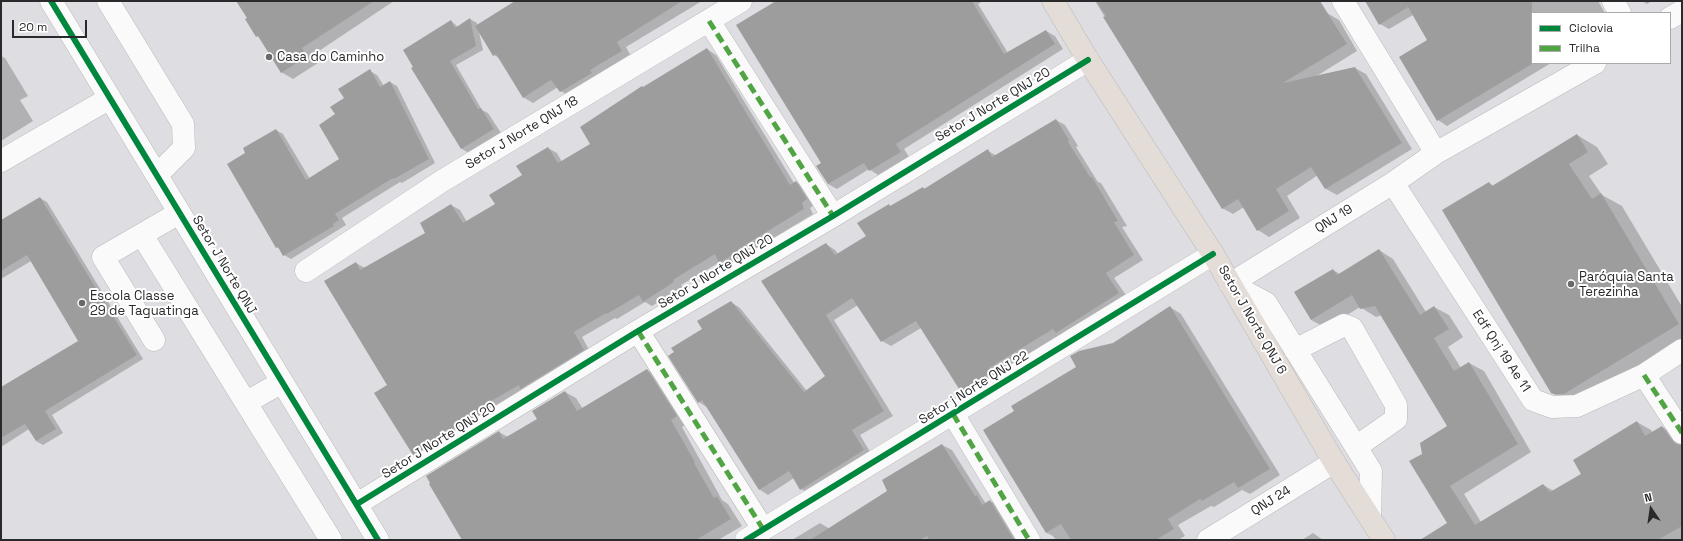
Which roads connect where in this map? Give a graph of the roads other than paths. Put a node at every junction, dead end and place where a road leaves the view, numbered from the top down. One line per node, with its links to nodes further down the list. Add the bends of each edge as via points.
1 (50, 1): 13 (street, Setor J Norte QNJ)
2 (108, 1): 16 (street, via 183,124 184,148)
3 (741, 1): 10 (street, Setor J Norte QNJ 18)
4 (1053, 1): 11 (main road, Setor J Norte QNJ 6)
5 (1343, 1): 14 (street)
6 (1613, 1): 8 (street)
7 (1682, 11): 9 (street)
8 (1619, 12)
9 (1671, 17)
10 (710, 21): 19 (street); 22 (street, Setor J Norte QNJ 18, via 442,181)
11 (1088, 60): 19 (street, Setor J Norte QNJ 20); 21 (main road, Setor J Norte QNJ 6)
12 (1594, 64): 14 (street, QNJ 19)
13 (110, 98): 15 (street); 16 (street, Setor J Norte QNJ)
14 (1436, 153): 17 (street, QNJ 19)
15 (1, 161)
16 (157, 175): 18 (street, Setor J Norte QNJ)
17 (1393, 183): 23 (street, QNJ 19); 28 (street, Edf Qnj 19 Ae 11, via 1533,400 1552,407 1577,406)
18 (179, 213): 20 (street); 29 (street, Setor J Norte QNJ)
19 (833, 216): 24 (street, Setor J Norte QNJ 20)
20 (142, 235): 25 (street, via 103,258); 30 (street)
21 (1213, 254): 23 (main road, Setor J Norte QNJ 6); 31 (street, Setor j Norte QNJ 22)
22 (306, 271)
23 (1230, 284): 26 (street, via 1266,303); 34 (main road, Setor J Norte QNJ 6)
24 (638, 331): 35 (street, Setor J Norte QNJ 20); 37 (street)
25 (154, 340)
26 (1295, 350): 33 (street); 33 (street, via 1344,325 1352,328 1396,405 1396,418)
27 (1682, 350): 28 (street, Edf Qnj 19 Ae 11)
28 (1644, 374): 32 (street)
29 (282, 382): 30 (street); 35 (street, Setor J Norte QNJ)
30 (247, 402): 38 (street)
31 (952, 414): 37 (street, Setor j Norte QNJ 22); 40 (street)
32 (1682, 433)
33 (1356, 447): 36 (street, via 1371,471)
34 (1334, 462): 36 (main road, Setor J Norte QNJ 6); 41 (street, QNJ 24)
35 (356, 504): 39 (street, Setor J Norte QNJ)
36 (1370, 517): 42 (main road, Setor J Norte QNJ 6)
37 (754, 534)
38 (331, 540)
39 (378, 540)
40 (1029, 540)
41 (1208, 540)
42 (1384, 540)

